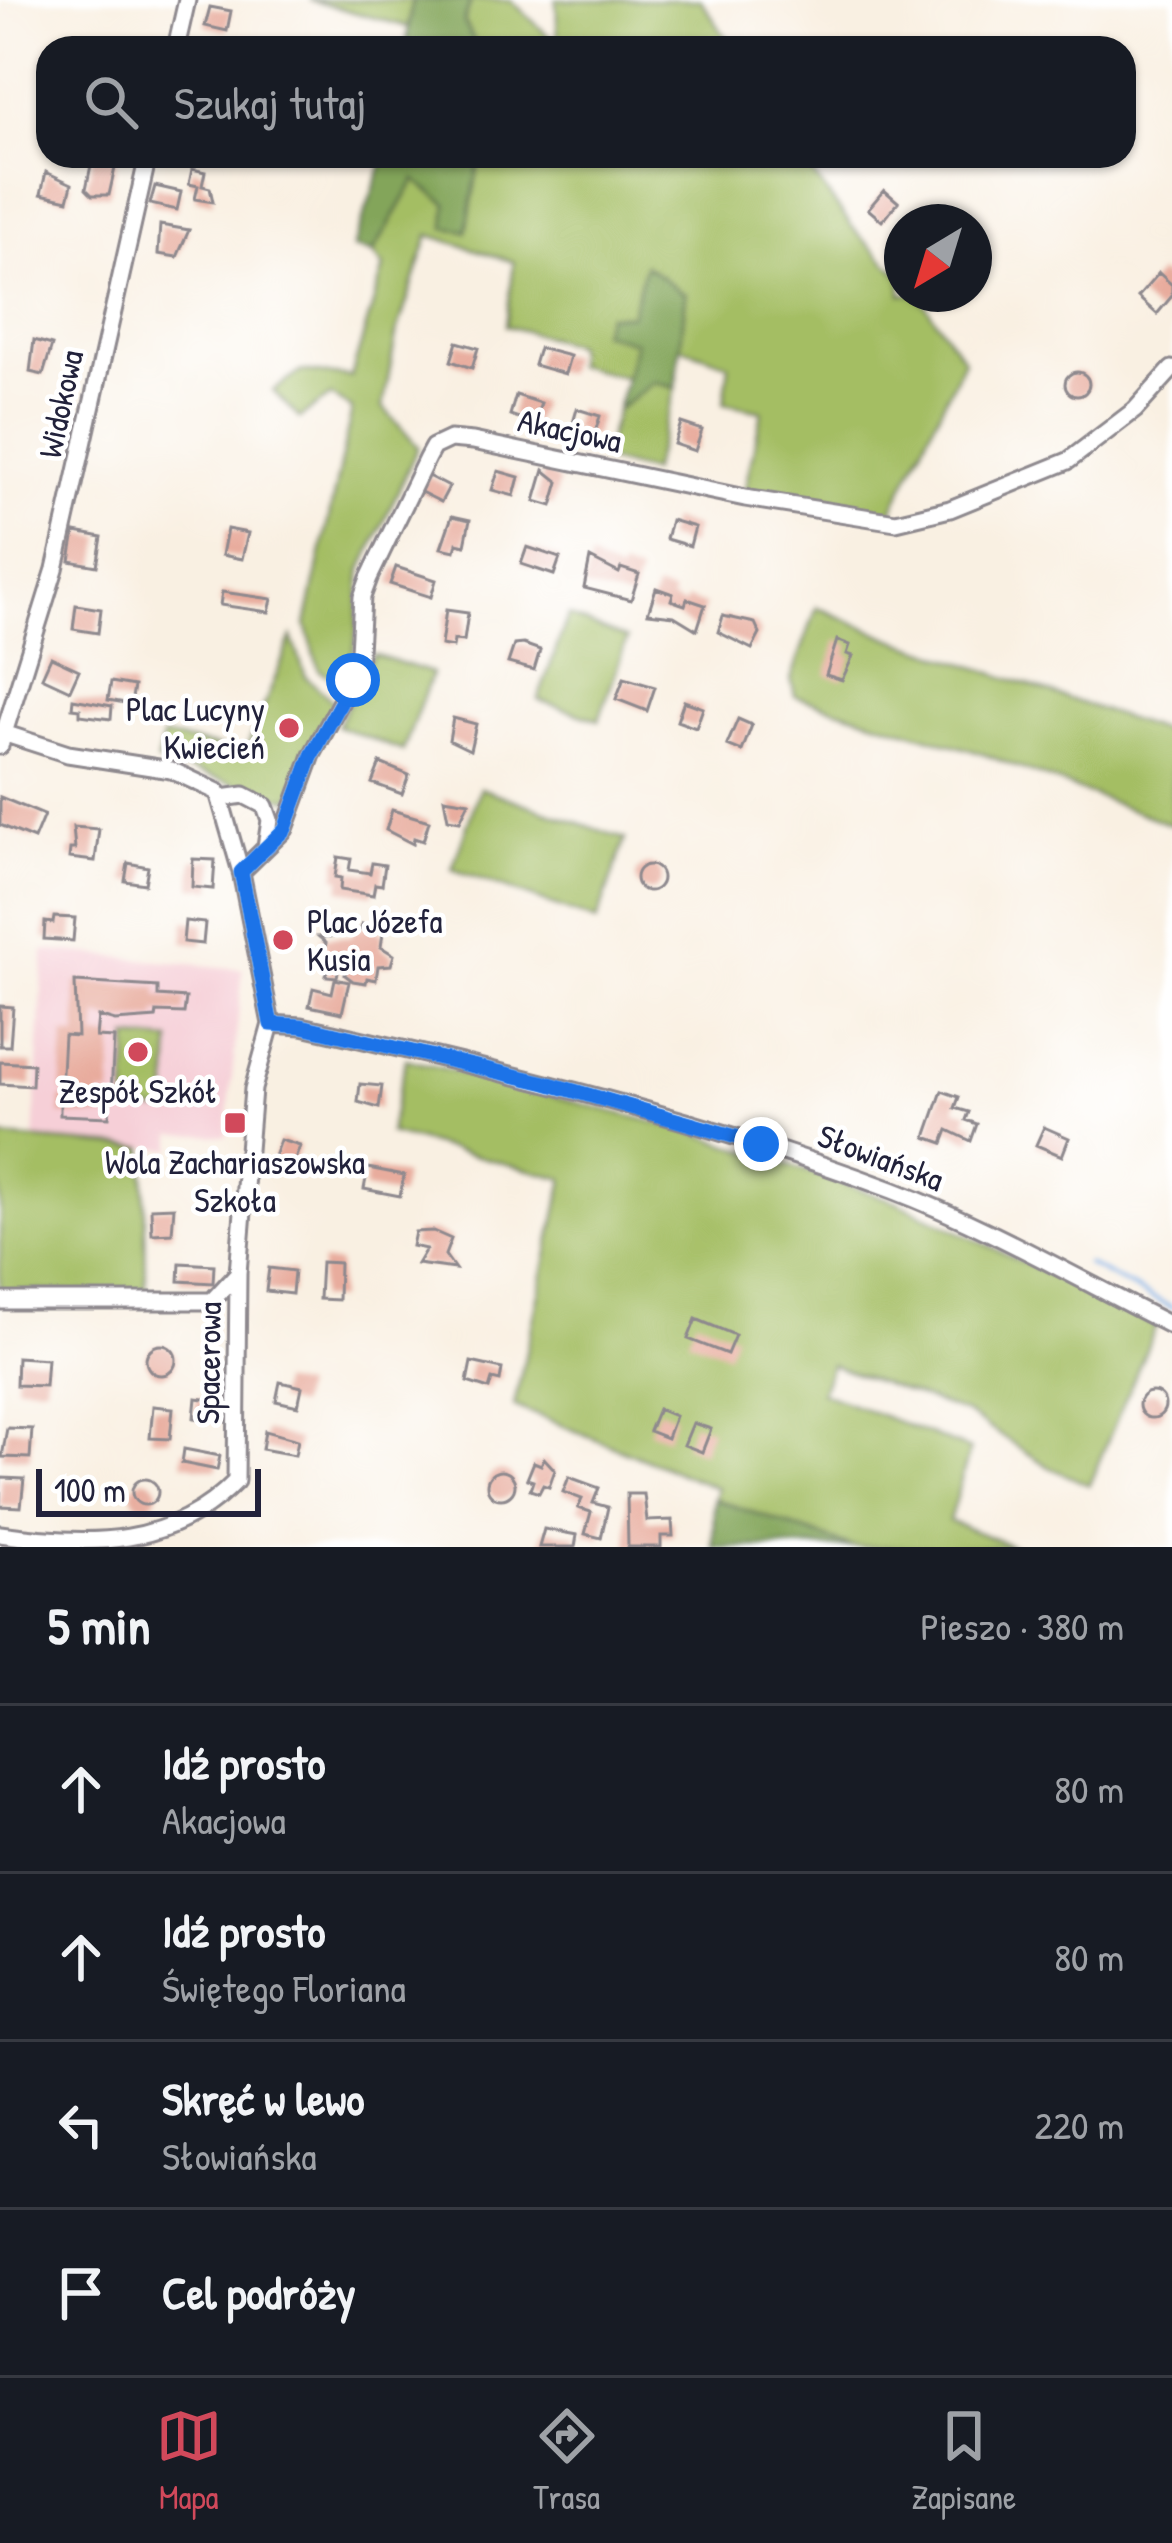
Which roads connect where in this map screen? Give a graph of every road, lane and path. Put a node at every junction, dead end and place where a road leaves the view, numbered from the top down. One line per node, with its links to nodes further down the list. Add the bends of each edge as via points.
1 (187, 0): 2 (street)
2 (179, 36)
3 (145, 168): 5 (street, Widokowa, via 55,569)
4 (1172, 369): 8 (street, Akacjowa, via 1073,458 950,509 885,523 537,451 442,442 375,562 362,597 358,670 312,755)
5 (2, 737): 6 (street, via 171,770 200,779)
6 (222, 798): 7 (street); 10 (street)
7 (256, 799): 8 (street); 9 (street, via 268,811)
8 (295, 808): 9 (street, Akacjowa)
9 (266, 848): 10 (street, Akacjowa)
10 (241, 872): 11 (street)
11 (271, 1024): 12 (street, via 253,1089); 14 (street, Słowiańska, via 500,1072 761,1144 976,1226)
12 (238, 1273): 13 (street, via 212,1301); 15 (street, Spacerowa, via 236,1481 216,1506 143,1544 72,1547)
13 (0, 1301)
14 (1172, 1326)
15 (0, 1534)

